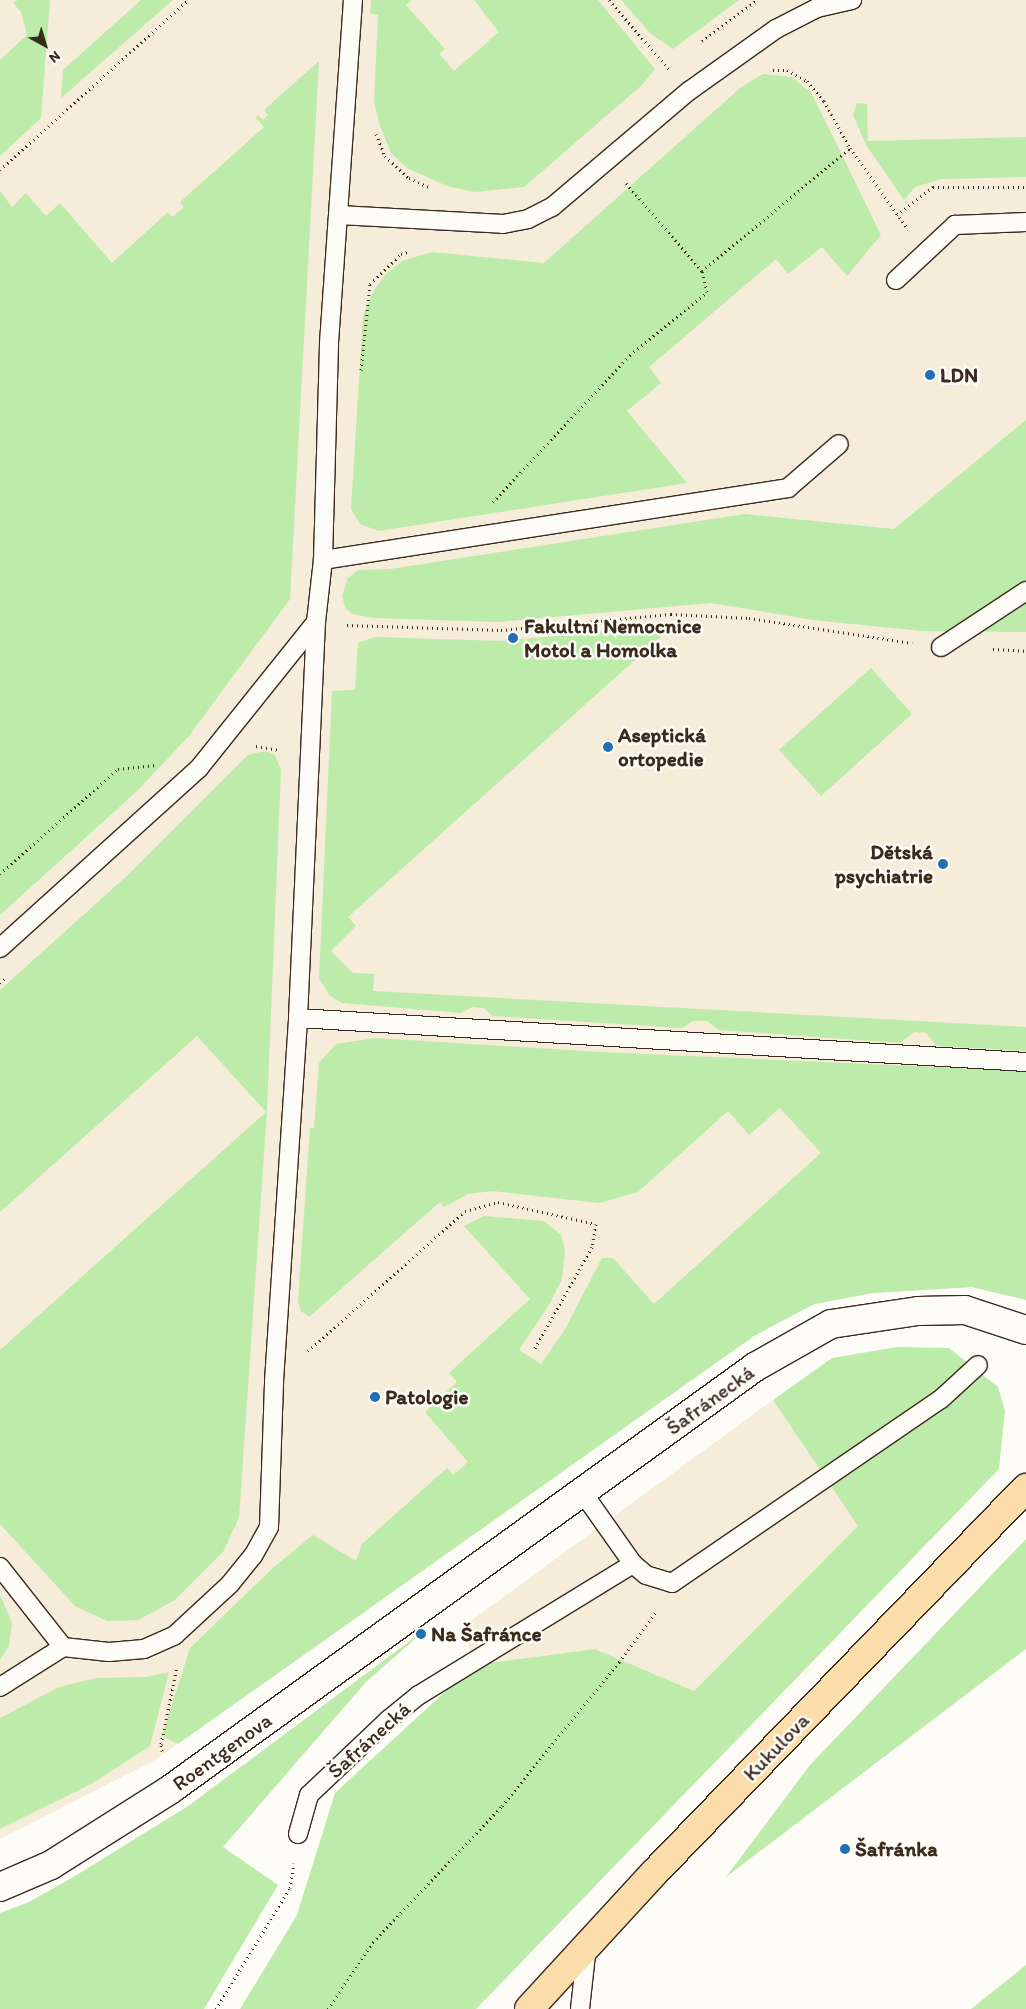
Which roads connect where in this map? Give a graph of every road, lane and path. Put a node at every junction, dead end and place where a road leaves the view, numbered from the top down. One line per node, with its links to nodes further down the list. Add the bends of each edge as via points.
1 (188, 0): 13 (path)
2 (353, 0): 20 (lane)
3 (609, 0): 9 (path)
4 (757, 0): 6 (path)
5 (852, 0): 20 (lane, via 817,8 776,29 689,91 552,207 528,219 503,224)
6 (699, 44)
7 (677, 63): 9 (path)
8 (765, 69): 12 (path, via 787,70 807,81 824,101)
9 (670, 70): 10 (path)
10 (662, 76)
11 (374, 127): 18 (path, via 385,156 409,178)
12 (850, 148): 19 (path); 24 (path)
13 (0, 170)
14 (631, 174): 15 (path)
15 (624, 181): 16 (path); 24 (path)
16 (617, 187)
17 (1026, 187): 19 (path, via 933,187)
18 (434, 190)
19 (897, 215): 23 (path)
20 (339, 216): 29 (lane, via 329,343)
21 (1026, 222): 23 (lane, via 955,225)
22 (414, 250): 26 (path, via 401,254 370,284)
23 (927, 251): 25 (lane)
24 (702, 271): 28 (path, via 707,292 630,355)
25 (896, 280)
26 (361, 372)
27 (839, 444): 29 (lane, via 788,488)
28 (490, 505)
29 (323, 560): 31 (lane)
30 (1026, 591): 32 (lane)
31 (316, 622): 32 (path, via 501,630 671,614 749,618); 38 (lane, via 199,768); 39 (lane)
32 (941, 648): 33 (path)
33 (1026, 650)
34 (252, 748): 35 (path, via 266,745)
35 (284, 756)
36 (163, 764): 37 (path, via 118,769)
37 (0, 874)
38 (0, 948)
39 (298, 1018): 40 (lane); 44 (lane)
40 (1026, 1062)
41 (1026, 1330): 46 (street, Šafránecká, via 964,1310 918,1311 831,1324 755,1367)
42 (534, 1350): 44 (path, via 592,1247 596,1224 498,1202 465,1211)
43 (978, 1364): 49 (lane, via 941,1399)
44 (274, 1381): 51 (lane, via 269,1527 253,1556 230,1584 168,1638 144,1650 109,1652)
45 (1026, 1488): 57 (main road, Kukulova)
46 (583, 1493): 47 (lane); 50 (street, Šafránecká)
47 (633, 1564): 49 (lane, via 646,1575); 55 (lane, Šafránecká, via 419,1695 309,1795)
48 (0, 1567): 51 (lane)
49 (672, 1583): 59 (path, via 650,1621 619,1662 502,1806 373,1942)
50 (434, 1601): 54 (street, Roentgenova)
51 (63, 1647): 53 (lane)
52 (178, 1661): 54 (path, via 161,1744)
53 (0, 1687)
54 (171, 1789): 56 (street, Roentgenova, via 51,1865)
55 (298, 1834): 58 (path, via 290,1888)
56 (0, 1887)
57 (587, 1946): 60 (main road, Kukulova); 61 (lane)
58 (216, 2009)
59 (328, 2009)
60 (529, 2009)
61 (580, 2009)

